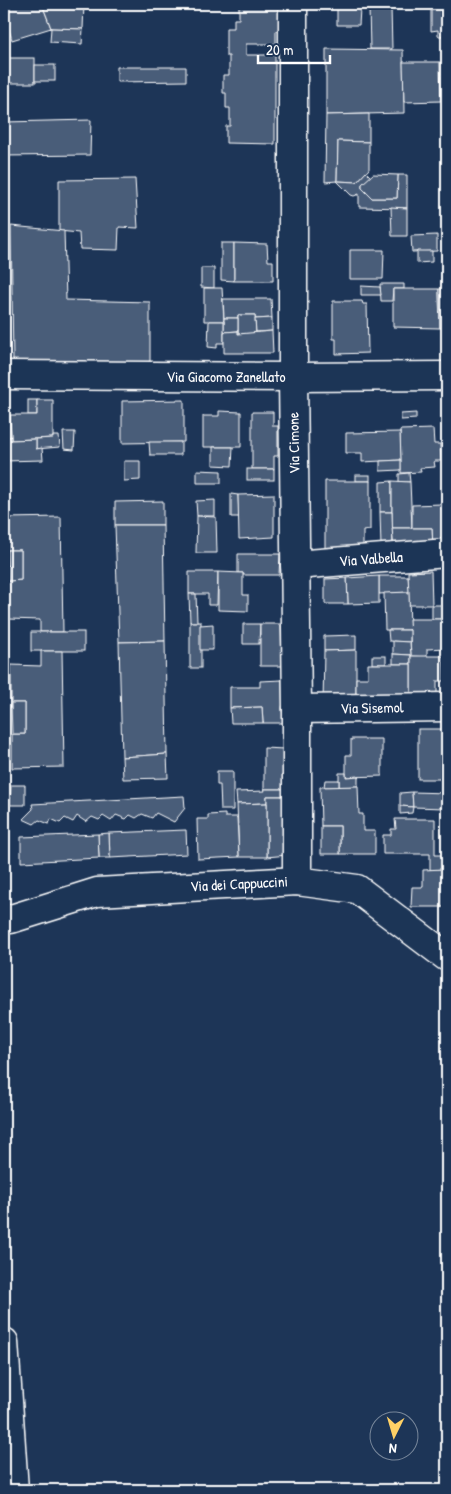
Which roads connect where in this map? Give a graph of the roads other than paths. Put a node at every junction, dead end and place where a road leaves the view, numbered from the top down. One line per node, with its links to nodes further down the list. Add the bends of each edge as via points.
1 (293, 4): 4 (street, Via Cimone)
2 (4, 375): 4 (street, Via Giacomo Zanellato)
3 (447, 376): 4 (street, Via Giacomo Zanellato)
4 (293, 377): 6 (street, Via Cimone)
5 (447, 553): 6 (street, Via Valbella)
6 (295, 565): 8 (street, Via Cimone)
7 (447, 707): 8 (street, Via Sisemol)
8 (297, 708): 9 (street, Via Cimone)
9 (297, 881): 10 (street, Via dei Cappuccini, via 97,892); 11 (street, Via dei Cappuccini, via 357,889)
10 (6, 920)
11 (447, 957)
12 (4, 1359): 13 (street)
13 (9, 1467)

